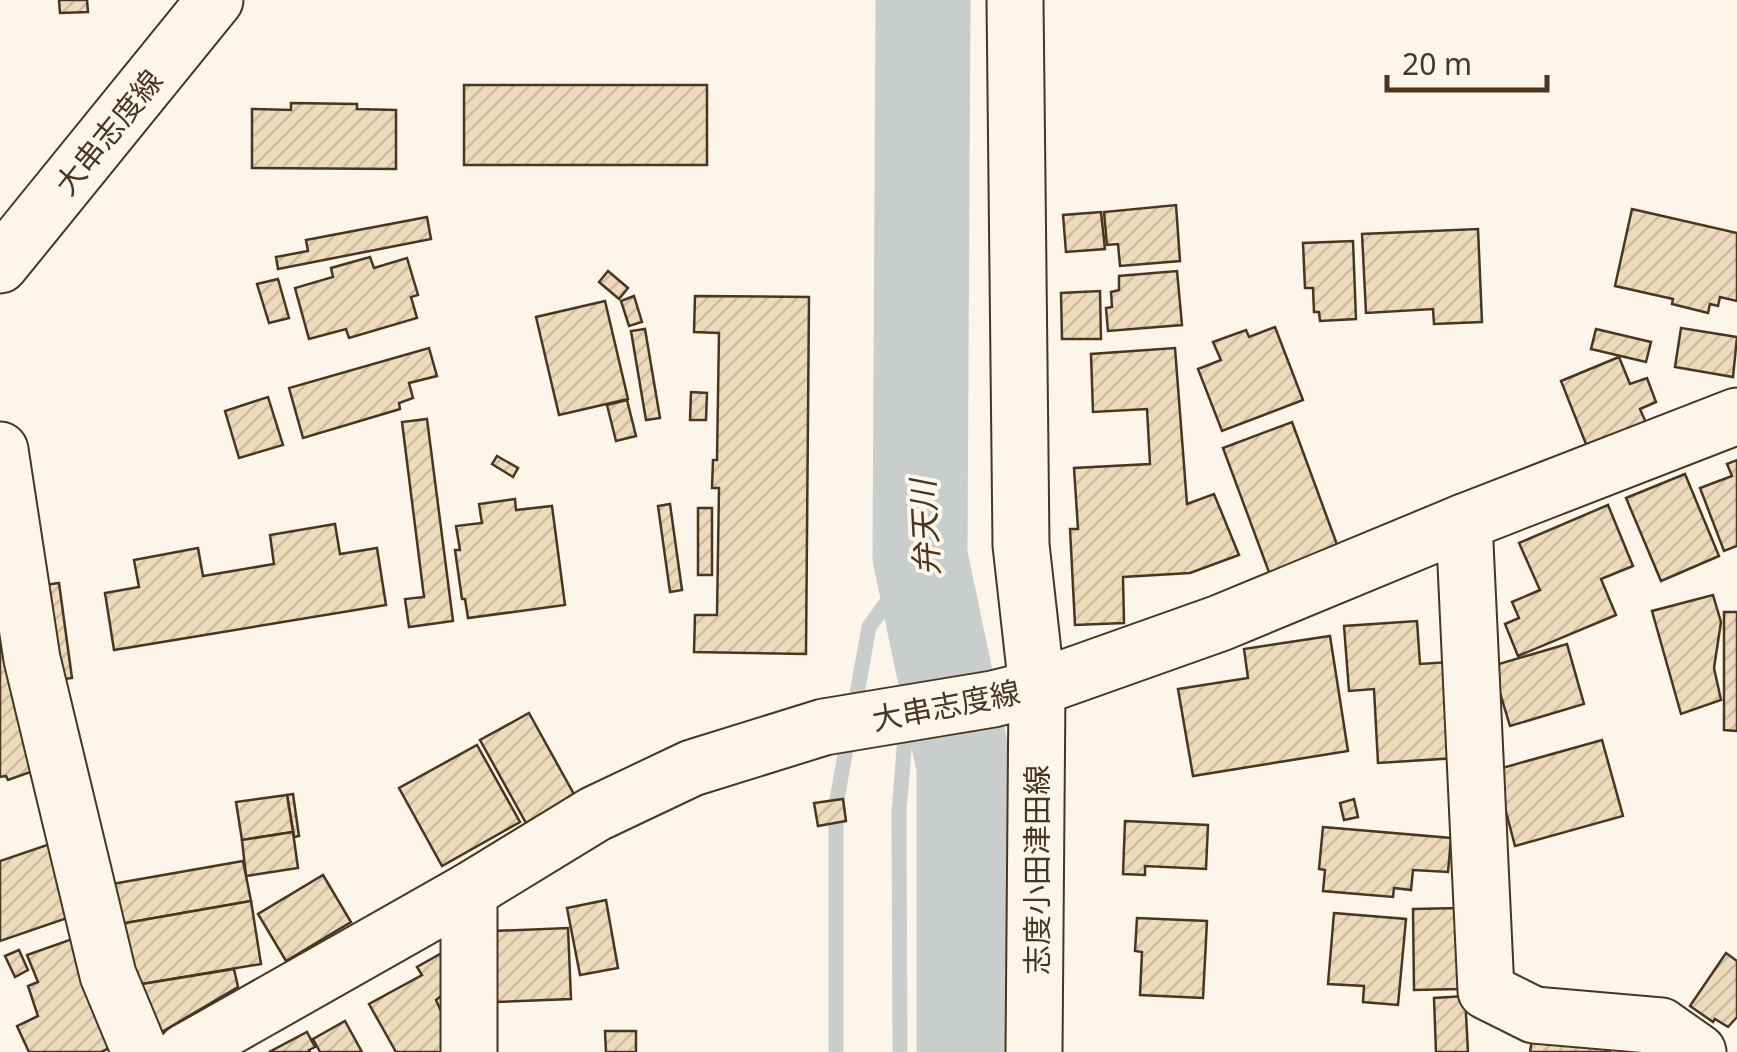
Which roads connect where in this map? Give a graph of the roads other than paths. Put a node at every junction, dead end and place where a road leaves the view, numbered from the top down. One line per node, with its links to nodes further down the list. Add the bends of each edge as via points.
1 (215, 0): 3 (main road, 大串志度線)
2 (1015, 0): 7 (main road, 志度小田津田線, via 1021,545)
3 (0, 265)
4 (1737, 416): 6 (main road, 大串志度線)
5 (0, 450): 9 (main road, via 32,659 108,975)
6 (1464, 522): 7 (main road, 大串志度線, via 1220,623); 13 (main road, via 1486,992 1534,1016 1661,1026)
7 (1037, 688): 8 (main road, 大串志度線, via 824,727 692,768 595,814); 12 (main road, 志度小田津田線)
8 (469, 891): 10 (main road, 大串志度線); 11 (main road)
9 (140, 1052)
10 (185, 1052)
11 (469, 1052)
12 (1034, 1052)
13 (1698, 1052)

